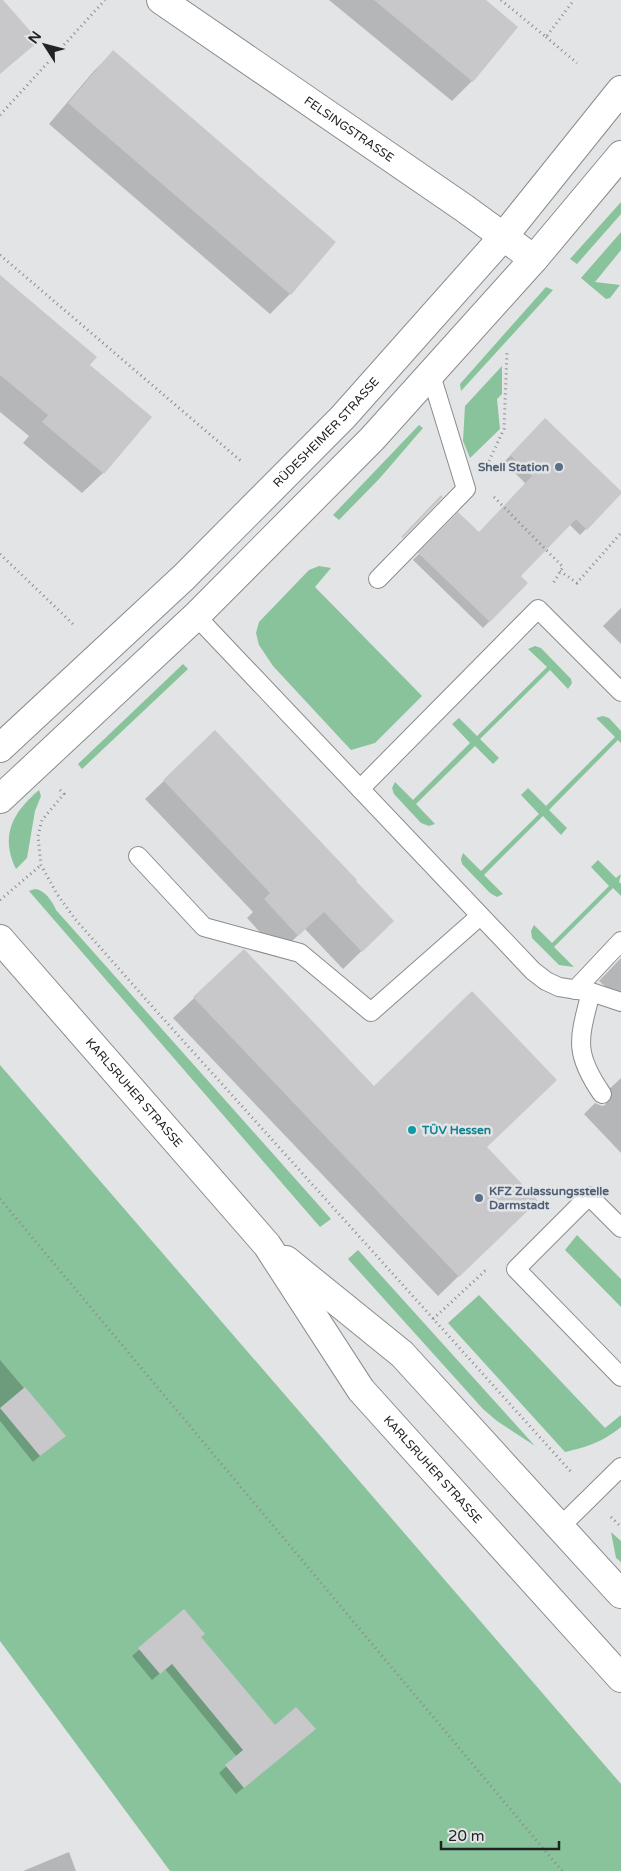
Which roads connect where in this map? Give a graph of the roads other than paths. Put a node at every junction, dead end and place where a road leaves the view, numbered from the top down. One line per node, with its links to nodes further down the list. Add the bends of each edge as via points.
1 (161, 0): 4 (main road, FELSINGSTRASSE)
2 (621, 90): 4 (main road, RÜDESHEIMER STRASSE)
3 (621, 154): 5 (main road)
4 (503, 237): 5 (main road, FELSINGSTRASSE); 10 (main road, RÜDESHEIMER STRASSE, via 343,417 184,576)
5 (534, 259): 6 (main road)
6 (432, 375): 7 (lane, via 466,489); 8 (main road)
7 (378, 579)
8 (196, 616): 11 (lane); 12 (main road)
9 (621, 692): 11 (lane, via 538,609)
10 (0, 748)
11 (360, 789): 14 (lane)
12 (0, 799)
13 (138, 856): 14 (lane, via 204,927 300,953 371,1012)
14 (480, 916): 17 (lane, via 546,981)
15 (0, 939): 21 (main road, KARLSRUHER STRASSE)
16 (621, 941): 17 (lane)
17 (583, 991): 18 (lane); 19 (lane, via 580,1043 583,1061)
18 (621, 1002)
19 (602, 1094)
20 (621, 1228): 22 (lane, via 589,1196 516,1268)
21 (267, 1245): 24 (main road, KARLSRUHER STRASSE, via 402,1354); 26 (main road, KARLSRUHER STRASSE, via 361,1390)
22 (621, 1377)
23 (621, 1467): 24 (lane)
24 (560, 1527): 25 (main road, KARLSRUHER STRASSE)
25 (621, 1594)
26 (621, 1678)

